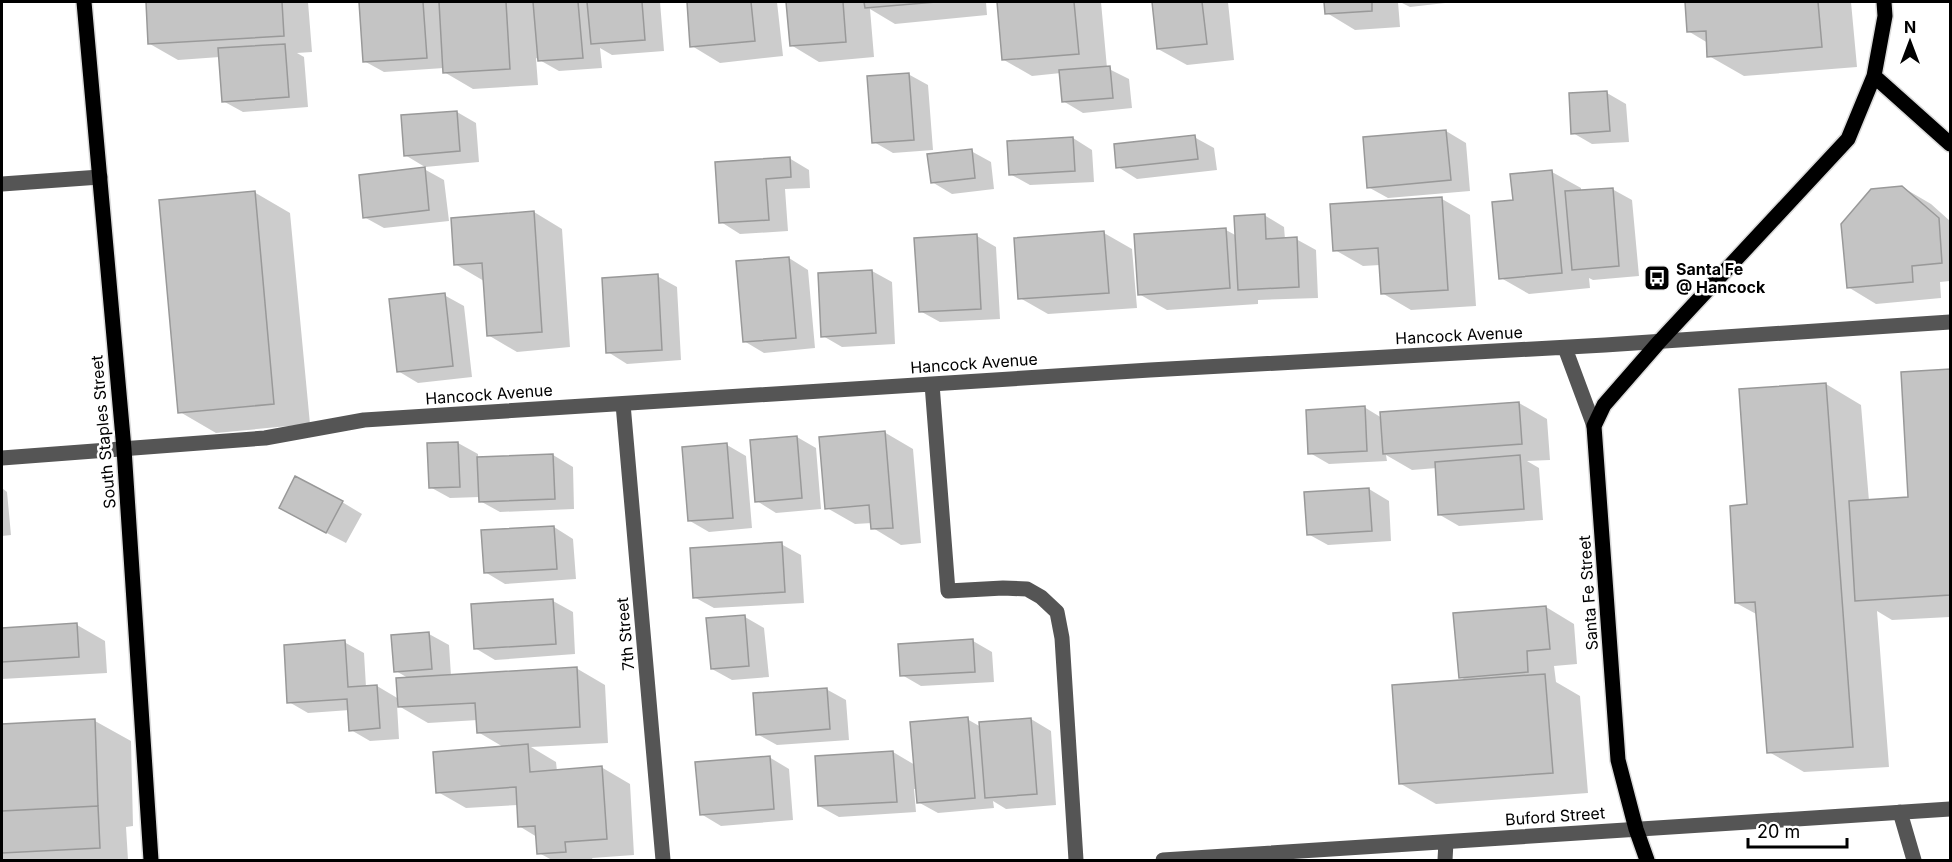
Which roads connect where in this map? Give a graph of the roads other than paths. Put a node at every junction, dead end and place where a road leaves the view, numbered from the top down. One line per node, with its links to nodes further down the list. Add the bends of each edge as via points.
1 (84, 2): 5 (main road, South Staples Street)
2 (1884, 2): 3 (main road)
3 (1874, 76): 4 (main road); 8 (main road, via 1848,139)
4 (1950, 144)
5 (100, 177): 6 (street); 13 (main road, South Staples Street)
6 (2, 184)
7 (1950, 322): 8 (street, Hancock Avenue)
8 (1659, 342): 9 (street, Hancock Avenue); 12 (main road, via 1604,405)
9 (1565, 348): 10 (street, Hancock Avenue); 12 (street)
10 (933, 384): 11 (street, Hancock Avenue); 23 (street, via 948,591 1027,589 1057,612 1062,638)
11 (623, 404): 13 (street, Hancock Avenue, via 364,420 265,438); 22 (street, 7th Street)
12 (1594, 426): 17 (main road, Santa Fe Street, via 1618,760)
13 (124, 449): 14 (street, Hancock Avenue); 21 (main road, South Staples Street)
14 (2, 458)
15 (1950, 809): 16 (street, Buford Street)
16 (1900, 812): 17 (street, Buford Street); 27 (street)
17 (1636, 829): 18 (street, Buford Street); 26 (main road, Santa Fe Street)
18 (1446, 842): 19 (street, Buford Street); 25 (street)
19 (1314, 856): 20 (street, Buford Street)
20 (1183, 860): 24 (street, Buford Street)
21 (151, 861)
22 (663, 861)
23 (1076, 861)
24 (1163, 861)
25 (1445, 861)
26 (1647, 861)
27 (1914, 861)

